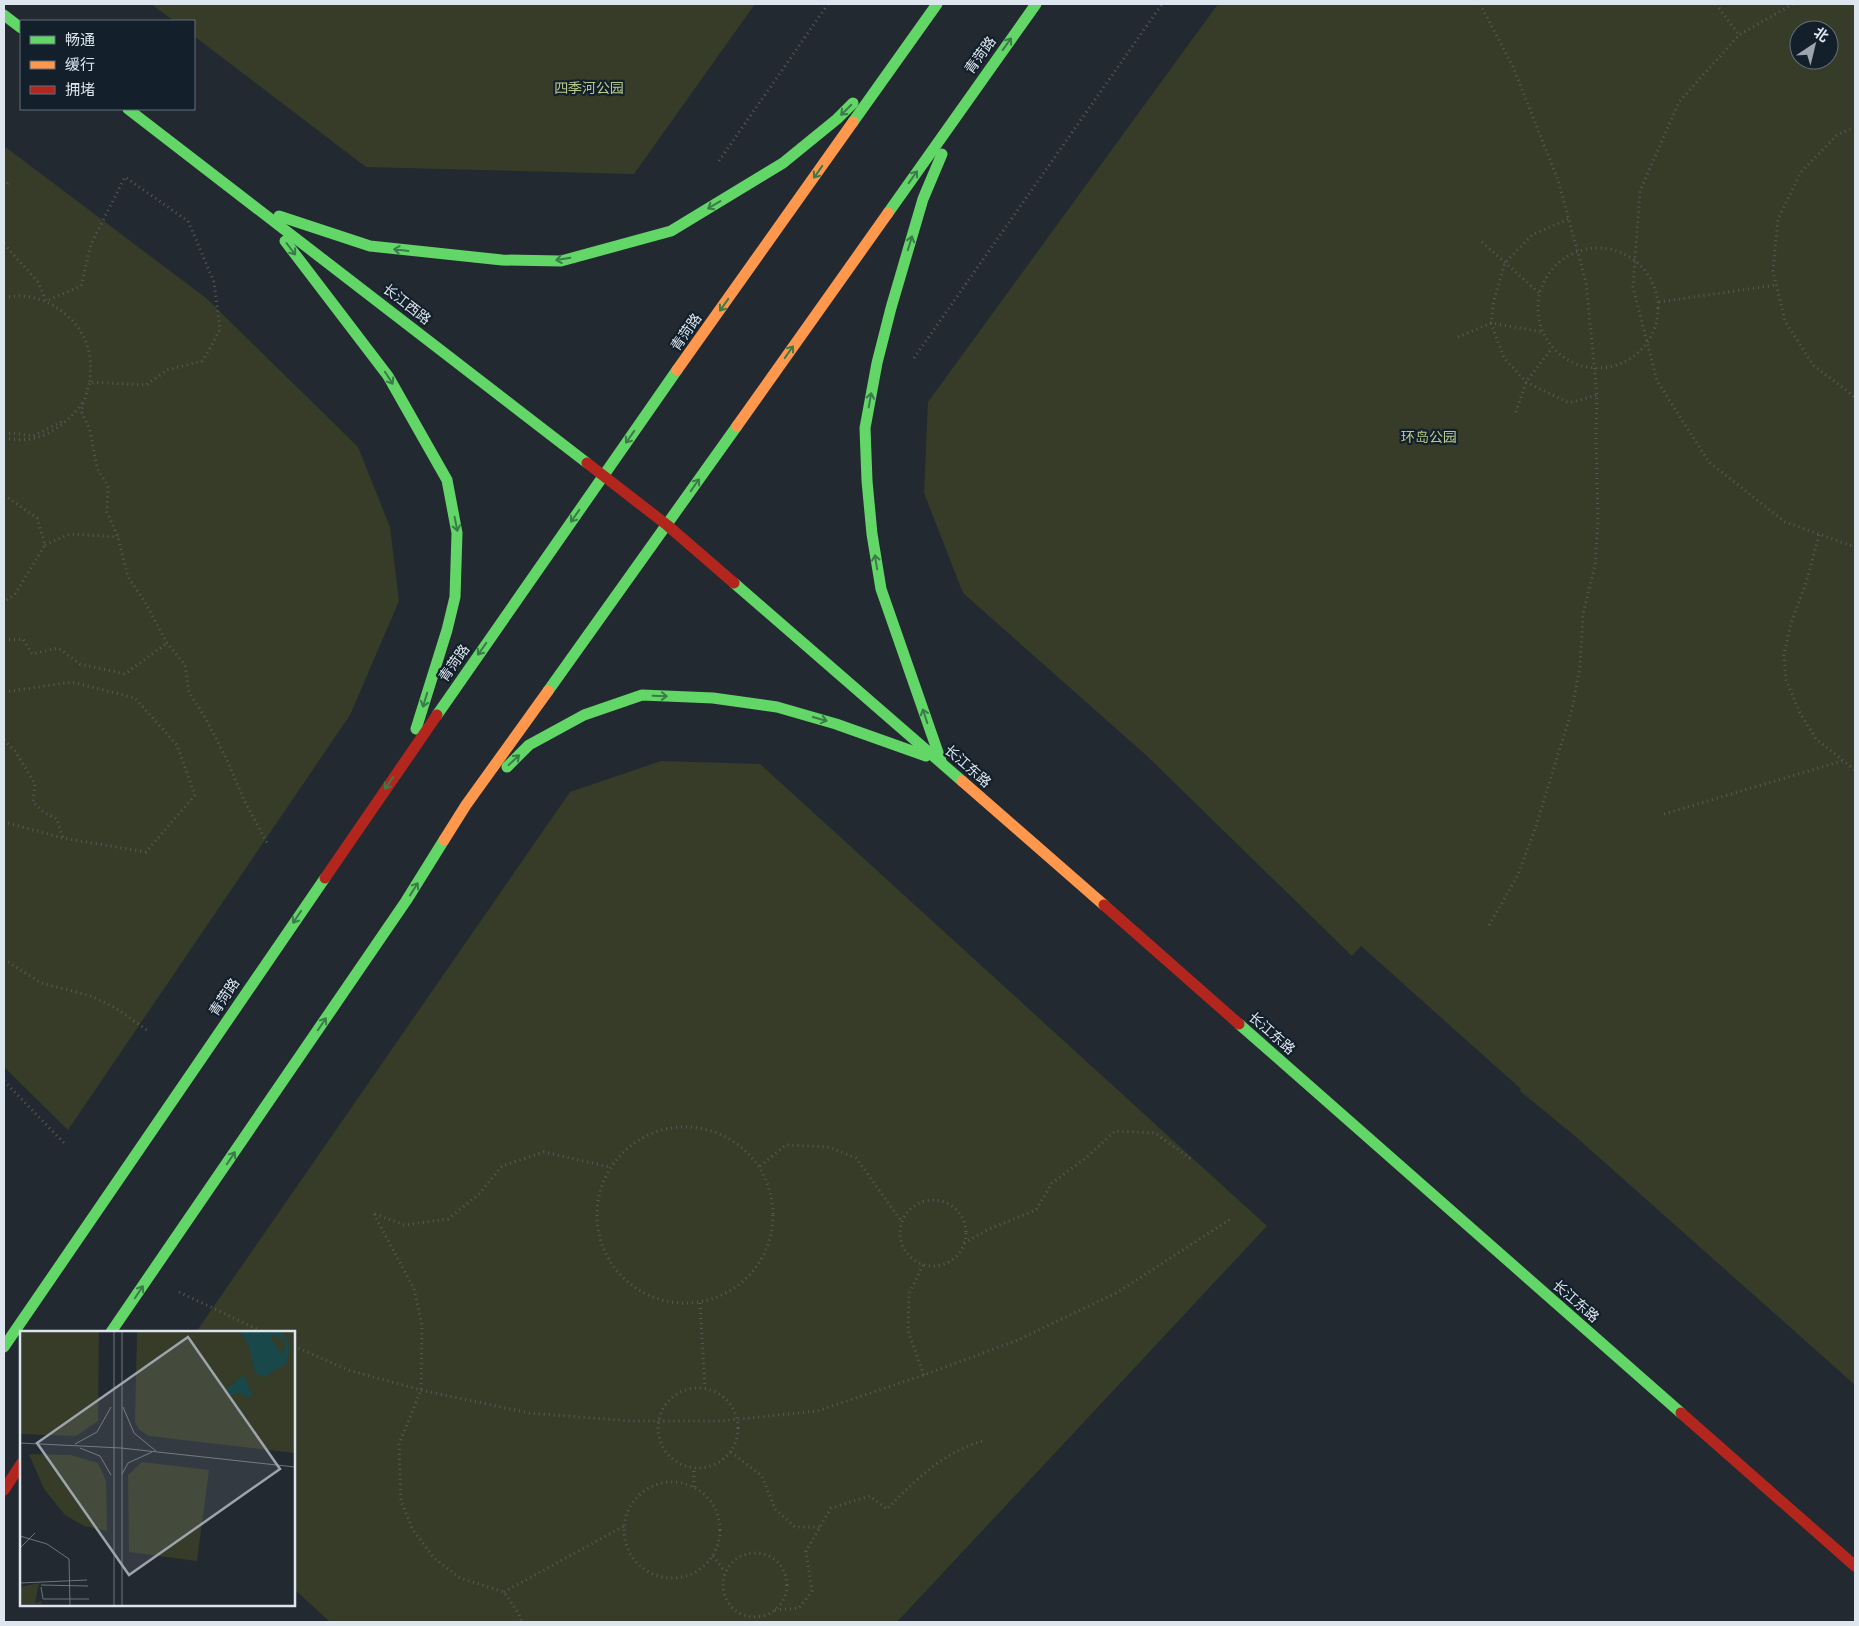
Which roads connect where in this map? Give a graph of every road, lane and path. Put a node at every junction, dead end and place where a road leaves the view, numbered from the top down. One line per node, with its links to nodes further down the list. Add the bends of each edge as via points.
1 (828, 4): 15 (path)
2 (938, 4): 11 (main road, 青菏路)
3 (1036, 4): 12 (main road, 青菏路, one-way to 3)
4 (1162, 4): 35 (path)
5 (1480, 4): 19 (path, via 1513,67 1535,120 1558,180)
6 (1716, 4): 10 (path)
7 (1793, 4): 10 (path)
8 (4, 15): 9 (main road)
9 (20, 27)
10 (1739, 35): 23 (path, via 1679,102 1640,191)
11 (904, 50): 18 (main road, one-way to 18, via 837,119 782,164 671,231 560,261 502,260 370,246); 45 (main road, 青菏路, one-way to 45)
12 (971, 94): 47 (main road, 青菏路, one-way to 12); 59 (main road, one-way to 12, via 881,590 866,481 865,428 877,363 923,199)
13 (129, 110): 18 (main road, 长江西路)
14 (1855, 126): 25 (path, via 1837,135 1801,172 1778,219 1773,270)
15 (716, 166)
16 (4, 180): 17 (path, via 8,183)
17 (4, 187)
18 (261, 210): 45 (main road, 长江西路); 57 (main road, one-way to 57, via 388,376 447,480 457,533 454,597 447,630)
19 (1568, 219): 22 (path); 24 (path, via 1532,236)
20 (1482, 242): 24 (path)
21 (4, 244): 28 (path, via 38,282)
22 (1577, 251): 23 (path, via 1616,250); 26 (path, via 1560,260 1547,275); 36 (path, via 1586,282)
23 (1635, 261): 29 (path, via 1648,273); 33 (path, via 1633,287)
24 (1504, 263): 26 (path); 30 (path)
25 (1776, 285): 29 (path); 40 (path, via 1785,321 1813,365)
26 (1539, 293): 31 (path, via 1537,313)
27 (4, 298): 28 (path, via 27,297)
28 (46, 301): 37 (path, via 67,315 82,334 90,358); 37 (path, via 81,286 91,244 125,177 188,221 214,282 220,329 212,348 202,361 167,370 146,385)
29 (1659, 302): 33 (path, via 1654,332)
30 (1491, 322): 31 (path); 32 (path); 38 (path, via 1504,358)
31 (1542, 332): 34 (path)
32 (1458, 337)
33 (1647, 343): 36 (path, via 1627,362); 48 (path, via 1657,381 1709,462 1785,522)
34 (1552, 348): 36 (path, via 1567,361); 38 (path)
35 (911, 363)
36 (1595, 368): 39 (path)
37 (90, 382): 41 (path); 43 (path, via 83,402)
38 (1526, 382): 39 (path, via 1569,403); 42 (path)
39 (1597, 395): 66 (path, via 1595,566 1583,614 1580,667 1572,709 1518,875)
40 (1855, 397)
41 (81, 411): 43 (path); 49 (path, via 90,430 97,468 108,486 107,512)
42 (1516, 412)
43 (72, 416): 44 (path, via 33,436 13,433)
44 (4, 436)
45 (603, 476): 47 (main road, 长江西路); 57 (main road, 青菏路, one-way to 57)
46 (4, 495): 50 (path, via 37,518)
47 (667, 525): 59 (main road, 长江东路); 61 (main road, 青菏路)
48 (1819, 535): 51 (path); 58 (path, via 1791,623 1784,655 1786,680 1816,739)
49 (118, 537): 50 (path, via 70,534); 54 (path, via 128,577)
50 (44, 545): 52 (path, via 15,594)
51 (1855, 548)
52 (4, 602)
53 (4, 640): 54 (path, via 23,639 32,654 58,648 80,664 126,674)
54 (167, 643): 65 (path, via 184,665 190,692 228,760 244,800)
55 (4, 692): 64 (path, via 72,682 135,698 177,745 195,795 146,852)
56 (4, 740): 64 (path, via 35,784 33,802 43,812 58,819)
57 (408, 755): 83 (main road, 青菏路, one-way to 83)
58 (1842, 761): 60 (path); 62 (path)
59 (941, 762): 61 (main road, one-way to 59, via 530,746 584,715 642,695 713,698 777,707 836,724); 98 (main road, 长江东路)
60 (1855, 770)
61 (466, 805): 78 (main road, 青菏路, one-way to 61, via 406,901)
62 (1664, 814)
63 (4, 822): 64 (path)
64 (63, 838)
65 (267, 843)
66 (1488, 927)
67 (4, 959): 68 (path, via 41,984 91,996 114,1007)
68 (147, 1030)
69 (4, 1081): 70 (path)
70 (64, 1144)
71 (1191, 1159): 76 (path, via 1155,1132 1115,1131 1052,1183 1036,1210)
72 (760, 1166): 73 (path, via 740,1145 714,1131 684,1126 655,1131 629,1146); 75 (path, via 786,1145 829,1147 856,1158); 79 (path, via 772,1194 774,1213 767,1252 751,1276 727,1294)
73 (610, 1167): 79 (path, via 599,1194 596,1223 604,1251 620,1275 643,1293 670,1303); 86 (path, via 544,1152 502,1166 479,1194 448,1219 404,1225 374,1214 414,1289 422,1325)
74 (1232, 1218): 84 (path, via 1118,1292 1018,1340)
75 (902, 1222): 76 (path, via 916,1205 938,1201 958,1212 964,1222); 77 (path, via 900,1233 904,1248 913,1260)
76 (964, 1243): 77 (path, via 953,1260 938,1266)
77 (923, 1265): 84 (path, via 909,1294 908,1332)
78 (152, 1274): 80 (main road, 青菏路, one-way to 78); 81 (path, via 172,1289)
79 (700, 1303): 85 (path)
80 (113, 1331)
81 (261, 1331)
82 (295, 1346): 86 (path, via 348,1370)
83 (4, 1347)
84 (924, 1375): 87 (path, via 817,1410)
85 (705, 1388): 87 (path, via 728,1401); 88 (path, via 679,1392 661,1410)
86 (421, 1390): 88 (path, via 529,1413); 100 (path, via 399,1444 401,1501 413,1530 434,1558 460,1578)
87 (737, 1419): 88 (path); 90 (path, via 737,1440)
88 (658, 1421): 92 (path, via 662,1448 670,1458)
89 (983, 1441): 96 (path, via 966,1445 915,1480 887,1509 870,1496 831,1508)
90 (731, 1452): 92 (path, via 708,1468); 96 (path, via 762,1476 775,1509 795,1527)
91 (20, 1466): 94 (main road)
92 (694, 1469): 93 (path)
93 (694, 1487): 95 (path, via 679,1482 663,1482 648,1488 636,1497); 97 (path, via 716,1510 720,1525 719,1541)
94 (4, 1490)
95 (624, 1526): 97 (path, via 625,1541 631,1555 641,1567 655,1575 687,1576 702,1568); 100 (path)
96 (820, 1527): 101 (path, via 806,1551 812,1591 799,1608)
97 (713, 1556): 99 (path)
98 (1855, 1566)
99 (726, 1572): 101 (path, via 723,1593 736,1611 755,1617 765,1616); 101 (path, via 740,1556 750,1553 771,1557 779,1564 786,1583 784,1598)
100 (504, 1592): 102 (path)
101 (774, 1610)
102 (522, 1622)

